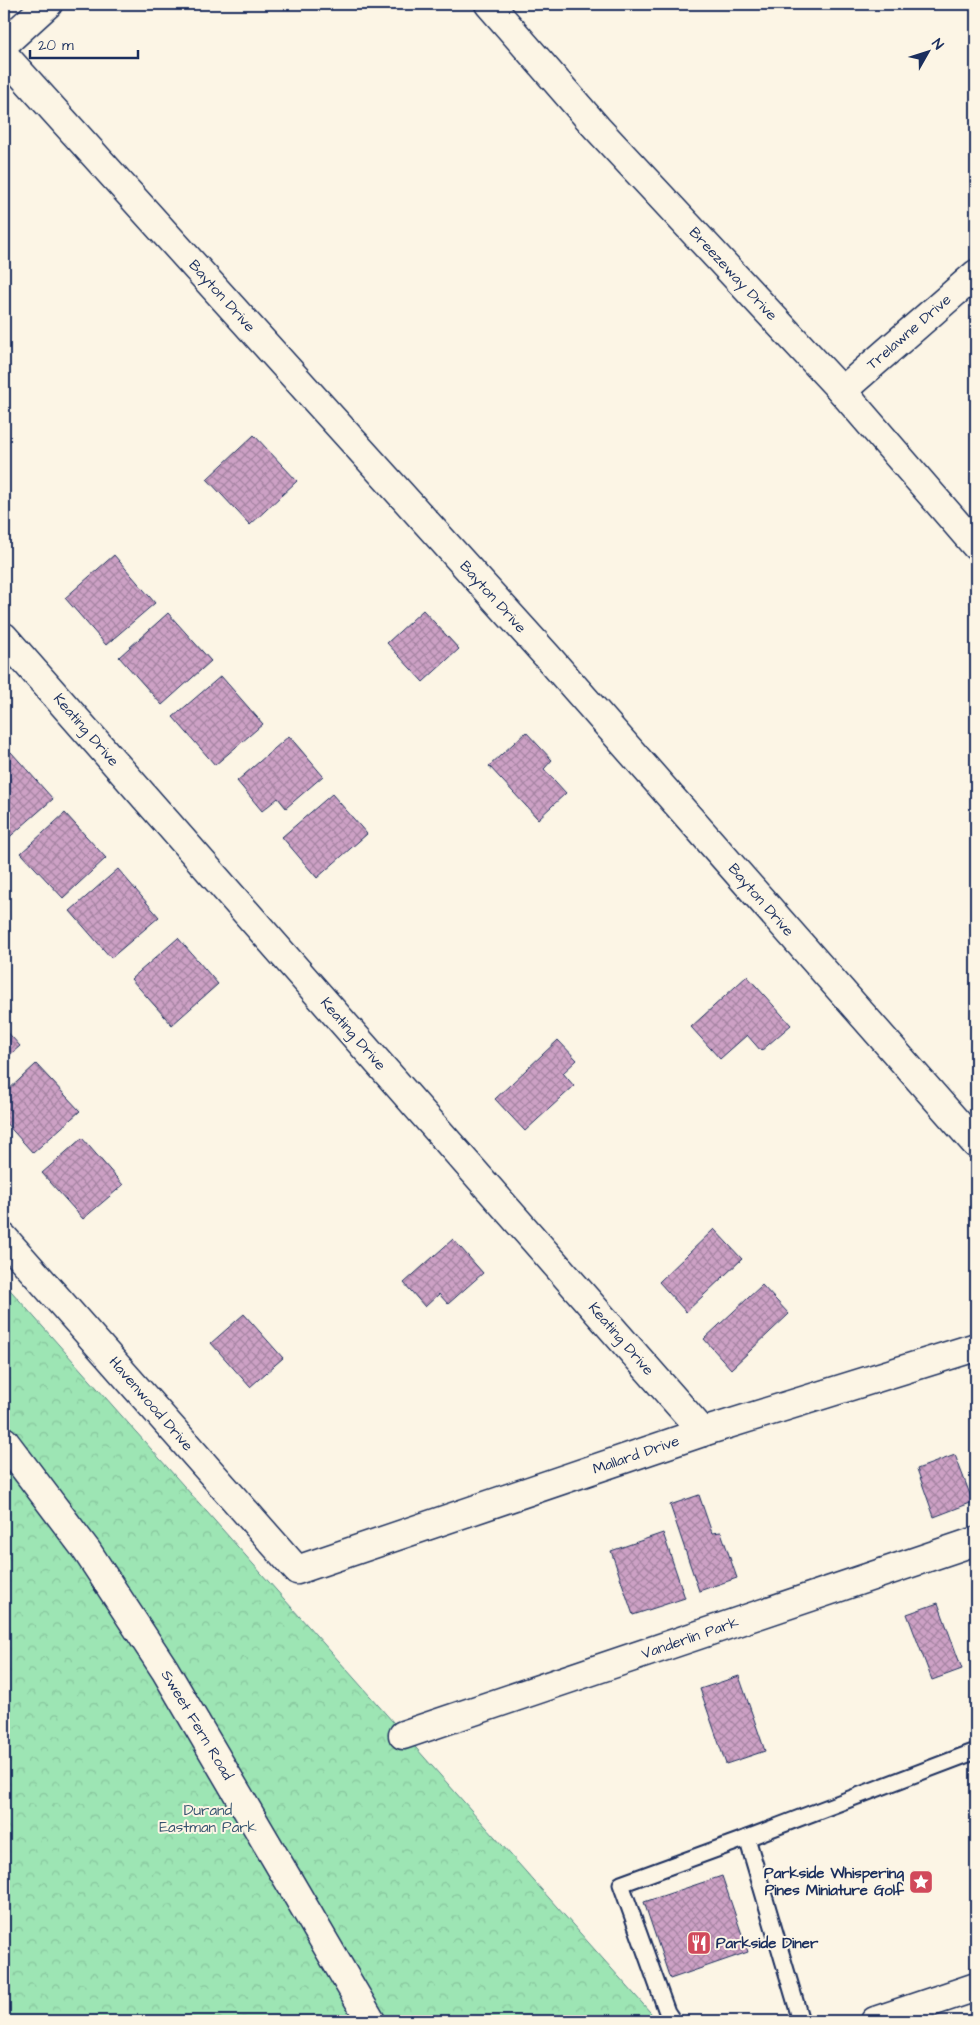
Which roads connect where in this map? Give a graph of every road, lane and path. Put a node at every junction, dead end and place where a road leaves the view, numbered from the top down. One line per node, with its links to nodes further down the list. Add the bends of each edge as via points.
1 (48, 4): 3 (street)
2 (489, 4): 6 (street, Breezeway Drive, via 597,128)
3 (4, 44)
4 (4, 55): 9 (street, Bayton Drive, via 547,656)
5 (976, 274): 6 (street, Trelawne Drive)
6 (842, 391): 7 (street, Breezeway Drive)
7 (976, 546)
8 (4, 637): 12 (street, Keating Drive)
9 (976, 1144)
10 (4, 1238): 15 (street, Havenwood Drive)
11 (976, 1347): 12 (street, Mallard Drive)
12 (703, 1432): 15 (street, Mallard Drive)
13 (4, 1441): 21 (street, Sweet Fern Road, via 88,1551 165,1670)
14 (976, 1541): 16 (street, Vanderlin Park)
15 (297, 1570)
16 (403, 1735)
17 (976, 1751): 18 (lane)
18 (747, 1838): 20 (lane, via 621,1884); 22 (lane)
19 (976, 1987): 23 (street)
20 (670, 2016)
21 (371, 2021)
22 (801, 2021)
23 (875, 2021)

